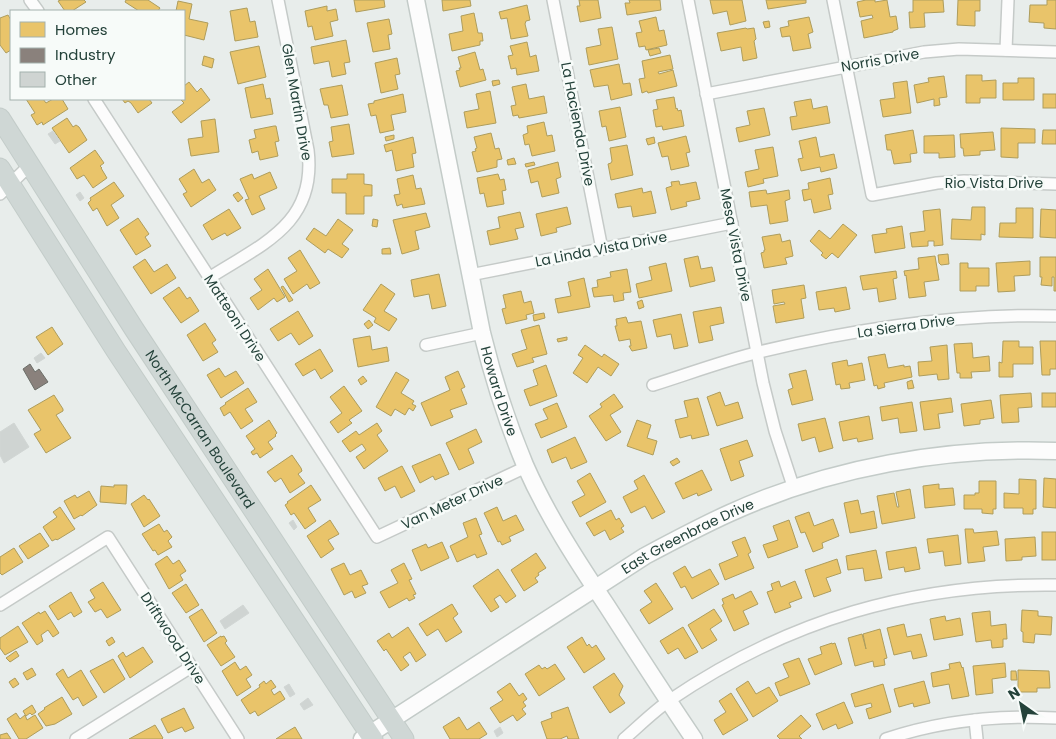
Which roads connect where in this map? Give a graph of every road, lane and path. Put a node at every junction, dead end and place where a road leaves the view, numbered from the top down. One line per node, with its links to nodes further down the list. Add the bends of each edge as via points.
1 (278, 0): 20 (street, Glen Martin Drive, via 308,150 308,180 298,210 278,233)
2 (416, 0): 19 (street, Howard Drive)
3 (553, 0): 18 (street, La Hacienda Drive)
4 (688, 0): 10 (street, Mesa Vista Drive)
5 (834, 0): 9 (street)
6 (1008, 0): 7 (street)
7 (1006, 50): 8 (street, Norris Drive); 9 (street, Norris Drive, via 924,52)
8 (1056, 52)
9 (846, 66): 10 (street, Norris Drive); 15 (street, Rio Vista Drive, via 872,195 964,181)
10 (706, 94): 17 (street, Mesa Vista Drive)
11 (95, 100): 20 (street, Matteoni Drive)
12 (0, 118): 13 (main road, North McCarran Boulevard)
13 (30, 166): 16 (street); 37 (main road, North McCarran Boulevard)
14 (0, 168): 16 (main road, North McCarran Boulevard)
15 (1056, 184)
16 (5, 189): 38 (main road, North McCarran Boulevard, via 116,351)
17 (732, 223): 18 (street, La Linda Vista Drive); 24 (street, Mesa Vista Drive)
18 (602, 249): 19 (street, La Linda Vista Drive)
19 (470, 275): 22 (street, Howard Drive)
20 (209, 278): 29 (street, Matteoni Drive)
21 (1056, 316): 24 (street, La Sierra Drive, via 977,317 918,323)
22 (482, 333): 23 (street); 27 (street, Howard Drive, via 508,422)
23 (426, 345)
24 (757, 352): 25 (street, La Sierra Drive); 28 (street, Mesa Vista Drive, via 775,431)
25 (653, 385)
26 (1056, 451): 28 (street, East Greenbrae Drive, via 973,452 922,458)
27 (526, 467): 29 (street, Van Meter Drive); 31 (street, Howard Drive, via 546,508)
28 (794, 489): 31 (street, East Greenbrae Drive, via 732,512 688,533)
29 (377, 537)
30 (1056, 586): 34 (street, via 982,587 938,592 863,608 753,651)
31 (595, 588): 34 (street, Howard Drive); 37 (street, East Greenbrae Drive)
32 (0, 605): 33 (street, Driftwood Drive, via 108,537)
33 (191, 667): 39 (street); 40 (street, Driftwood Drive)
34 (668, 701): 42 (street); 43 (street, Howard Drive)
35 (1056, 718): 36 (street)
36 (975, 720): 44 (street); 45 (street)
37 (391, 721): 38 (street, East Greenbrae Drive); 41 (main road, North McCarran Boulevard)
38 (368, 737)
39 (76, 739)
40 (238, 739)
41 (404, 739)
42 (624, 739)
43 (694, 739)
44 (886, 739)
45 (977, 739)

